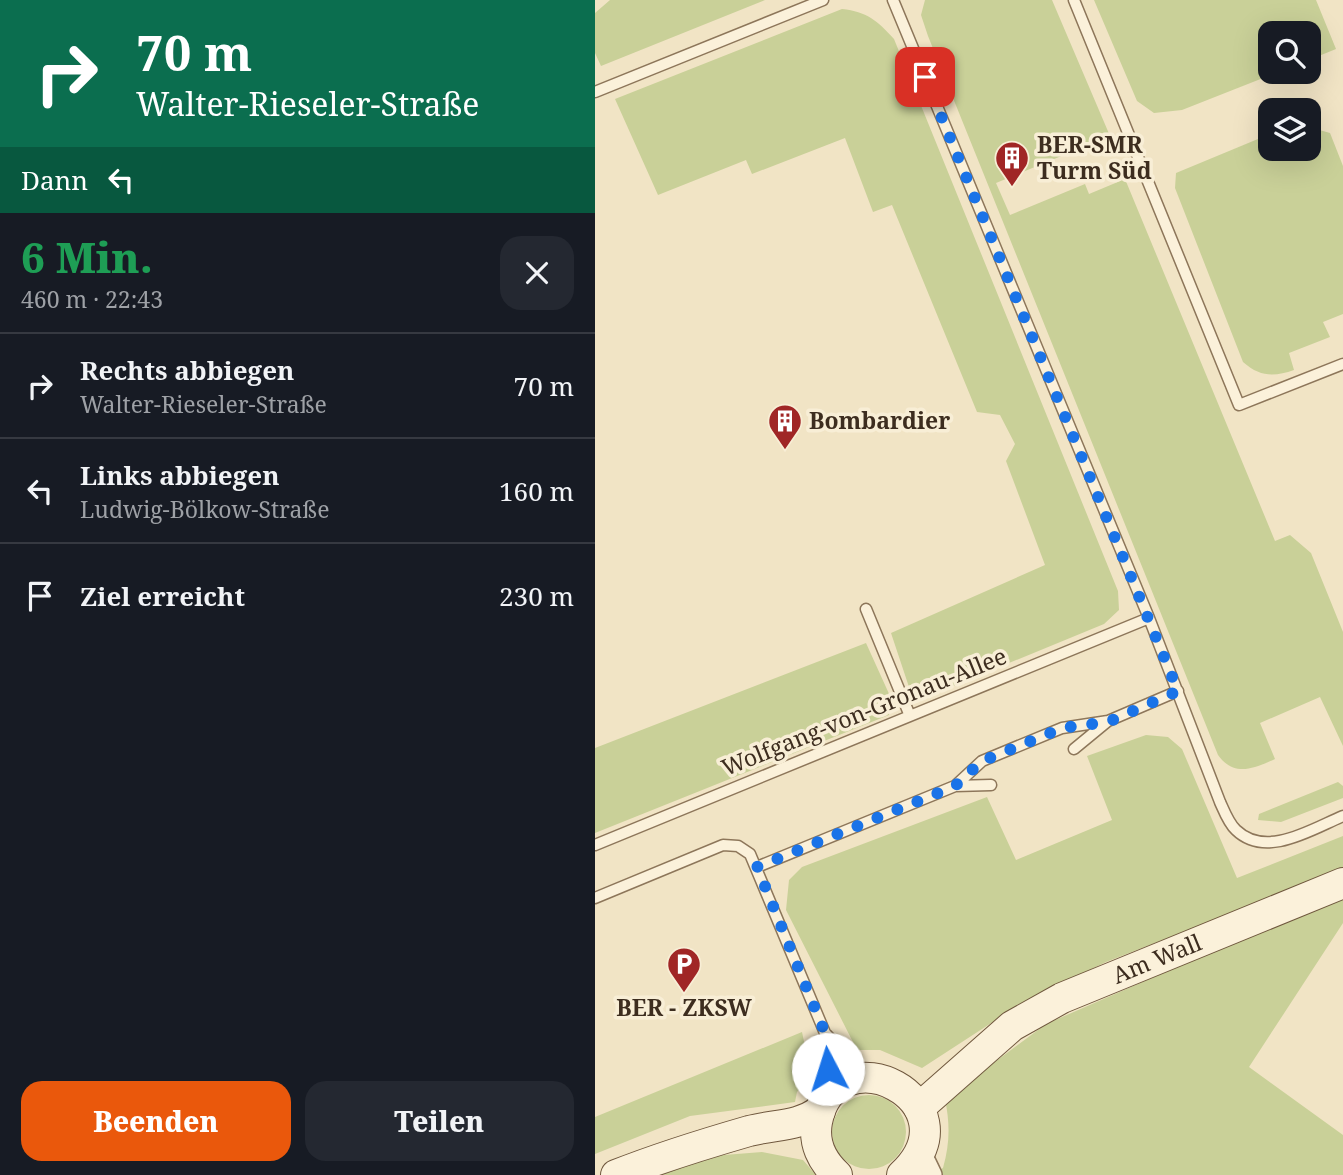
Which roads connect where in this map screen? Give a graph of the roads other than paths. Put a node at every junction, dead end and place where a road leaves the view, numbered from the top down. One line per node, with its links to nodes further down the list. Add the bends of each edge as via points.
1 (823, 0): 4 (lane)
2 (893, 0): 7 (lane)
3 (1074, 0): 5 (lane, via 1240,405)
4 (595, 92)
5 (1343, 365)
6 (866, 609): 9 (lane)
7 (1149, 618): 8 (lane); 9 (lane, Wolfgang-von-Gronau-Allee)
8 (1178, 691): 10 (lane); 14 (lane, via 1234,829 1246,838 1271,844)
9 (910, 716): 15 (lane, Wolfgang-von-Gronau-Allee)
10 (1108, 722): 11 (lane); 13 (lane, via 1062,728 982,761)
11 (1074, 749)
12 (991, 785): 13 (lane)
13 (955, 786): 16 (lane)
14 (1343, 816)
15 (595, 845)
16 (757, 867): 18 (lane, via 750,854 738,846 723,845); 19 (lane)
17 (1343, 883): 21 (street, Am Wall, via 1062,998 1012,1026)
18 (595, 898)
19 (825, 1033): 20 (lane); 22 (lane)
20 (866, 1077): 21 (street, via 892,1082); 22 (street, via 853,1080)
21 (911, 1098): 25 (street, via 924,1122)
22 (825, 1102): 23 (street, via 793,1125 759,1129); 24 (street, via 816,1137)
23 (714, 1143): 24 (street); 26 (street)
24 (819, 1150): 27 (street)
25 (918, 1167)
26 (616, 1175)
27 (837, 1175)

